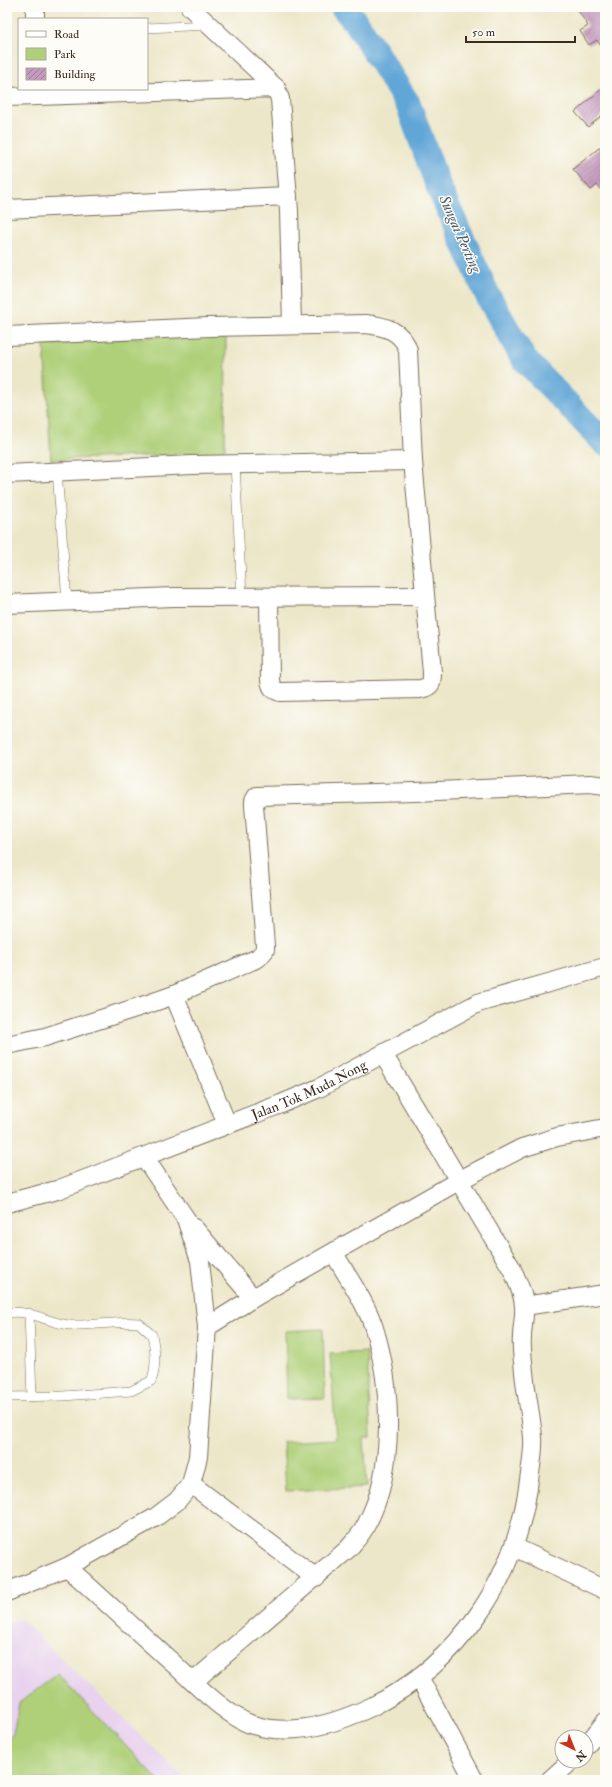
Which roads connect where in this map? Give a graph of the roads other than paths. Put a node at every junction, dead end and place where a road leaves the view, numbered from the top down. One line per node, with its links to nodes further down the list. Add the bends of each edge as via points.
1 (35, 7): 3 (street)
2 (190, 7): 4 (street)
3 (35, 18)
4 (210, 25): 5 (lane); 6 (street)
5 (148, 28)
6 (276, 88): 7 (street); 9 (street, via 280,99)
7 (37, 92): 8 (street)
8 (7, 97)
9 (288, 196): 10 (street); 11 (street)
10 (7, 209)
11 (292, 325): 12 (street); 13 (street, via 377,325 400,335 408,350)
12 (7, 336)
13 (414, 461): 14 (street); 17 (street)
14 (235, 464): 15 (street); 18 (lane)
15 (56, 471): 16 (street); 20 (lane)
16 (7, 474)
17 (425, 596): 19 (street); 19 (street, via 432,672 432,684 429,687 280,692 271,686)
18 (242, 597): 19 (street); 20 (street)
19 (269, 597)
20 (67, 601): 21 (street)
21 (7, 604)
22 (605, 786): 24 (street, via 590,784 257,796 254,805 264,950 258,958)
23 (605, 967): 26 (street, Jalan Tok Muda Nong, via 478,1003)
24 (174, 995): 25 (street, via 59,1032); 27 (street)
25 (7, 1045)
26 (383, 1054): 27 (street, Jalan Tok Muda Nong, via 319,1088); 30 (street)
27 (227, 1124): 29 (street, Jalan Tok Muda Nong)
28 (605, 1128): 30 (street, via 522,1148)
29 (144, 1157): 31 (street, Jalan Tok Muda Nong, via 56,1190); 32 (street)
30 (460, 1180): 33 (street); 36 (street, via 512,1269)
31 (7, 1203)
32 (186, 1219): 35 (street); 39 (street, via 200,1261)
33 (334, 1253): 35 (street); 45 (street, via 374,1327 385,1382 388,1450 376,1503 366,1526 348,1550)
34 (605, 1294): 36 (street)
35 (253, 1298): 39 (street)
36 (524, 1306): 43 (street, via 522,1340 526,1394 533,1438 527,1499)
37 (7, 1312): 38 (lane)
38 (29, 1313): 41 (lane); 41 (lane, via 71,1325 139,1323 152,1335 154,1346 154,1375 151,1382 131,1391)
39 (207, 1327): 42 (street, via 198,1458)
40 (7, 1397): 41 (lane)
41 (32, 1397)
42 (191, 1484): 44 (street, via 177,1501 156,1517); 45 (street)
43 (514, 1547): 46 (street); 48 (street, via 495,1590 472,1624)
44 (67, 1567): 47 (street); 49 (street)
45 (316, 1578): 49 (street)
46 (605, 1590)
47 (7, 1592)
48 (419, 1677): 49 (street, via 389,1698 329,1724 275,1730 251,1724 225,1709); 53 (street)
49 (193, 1682)
50 (605, 1722): 51 (street)
51 (594, 1736)
52 (562, 1769): 54 (street)
53 (474, 1780)
54 (550, 1780)

